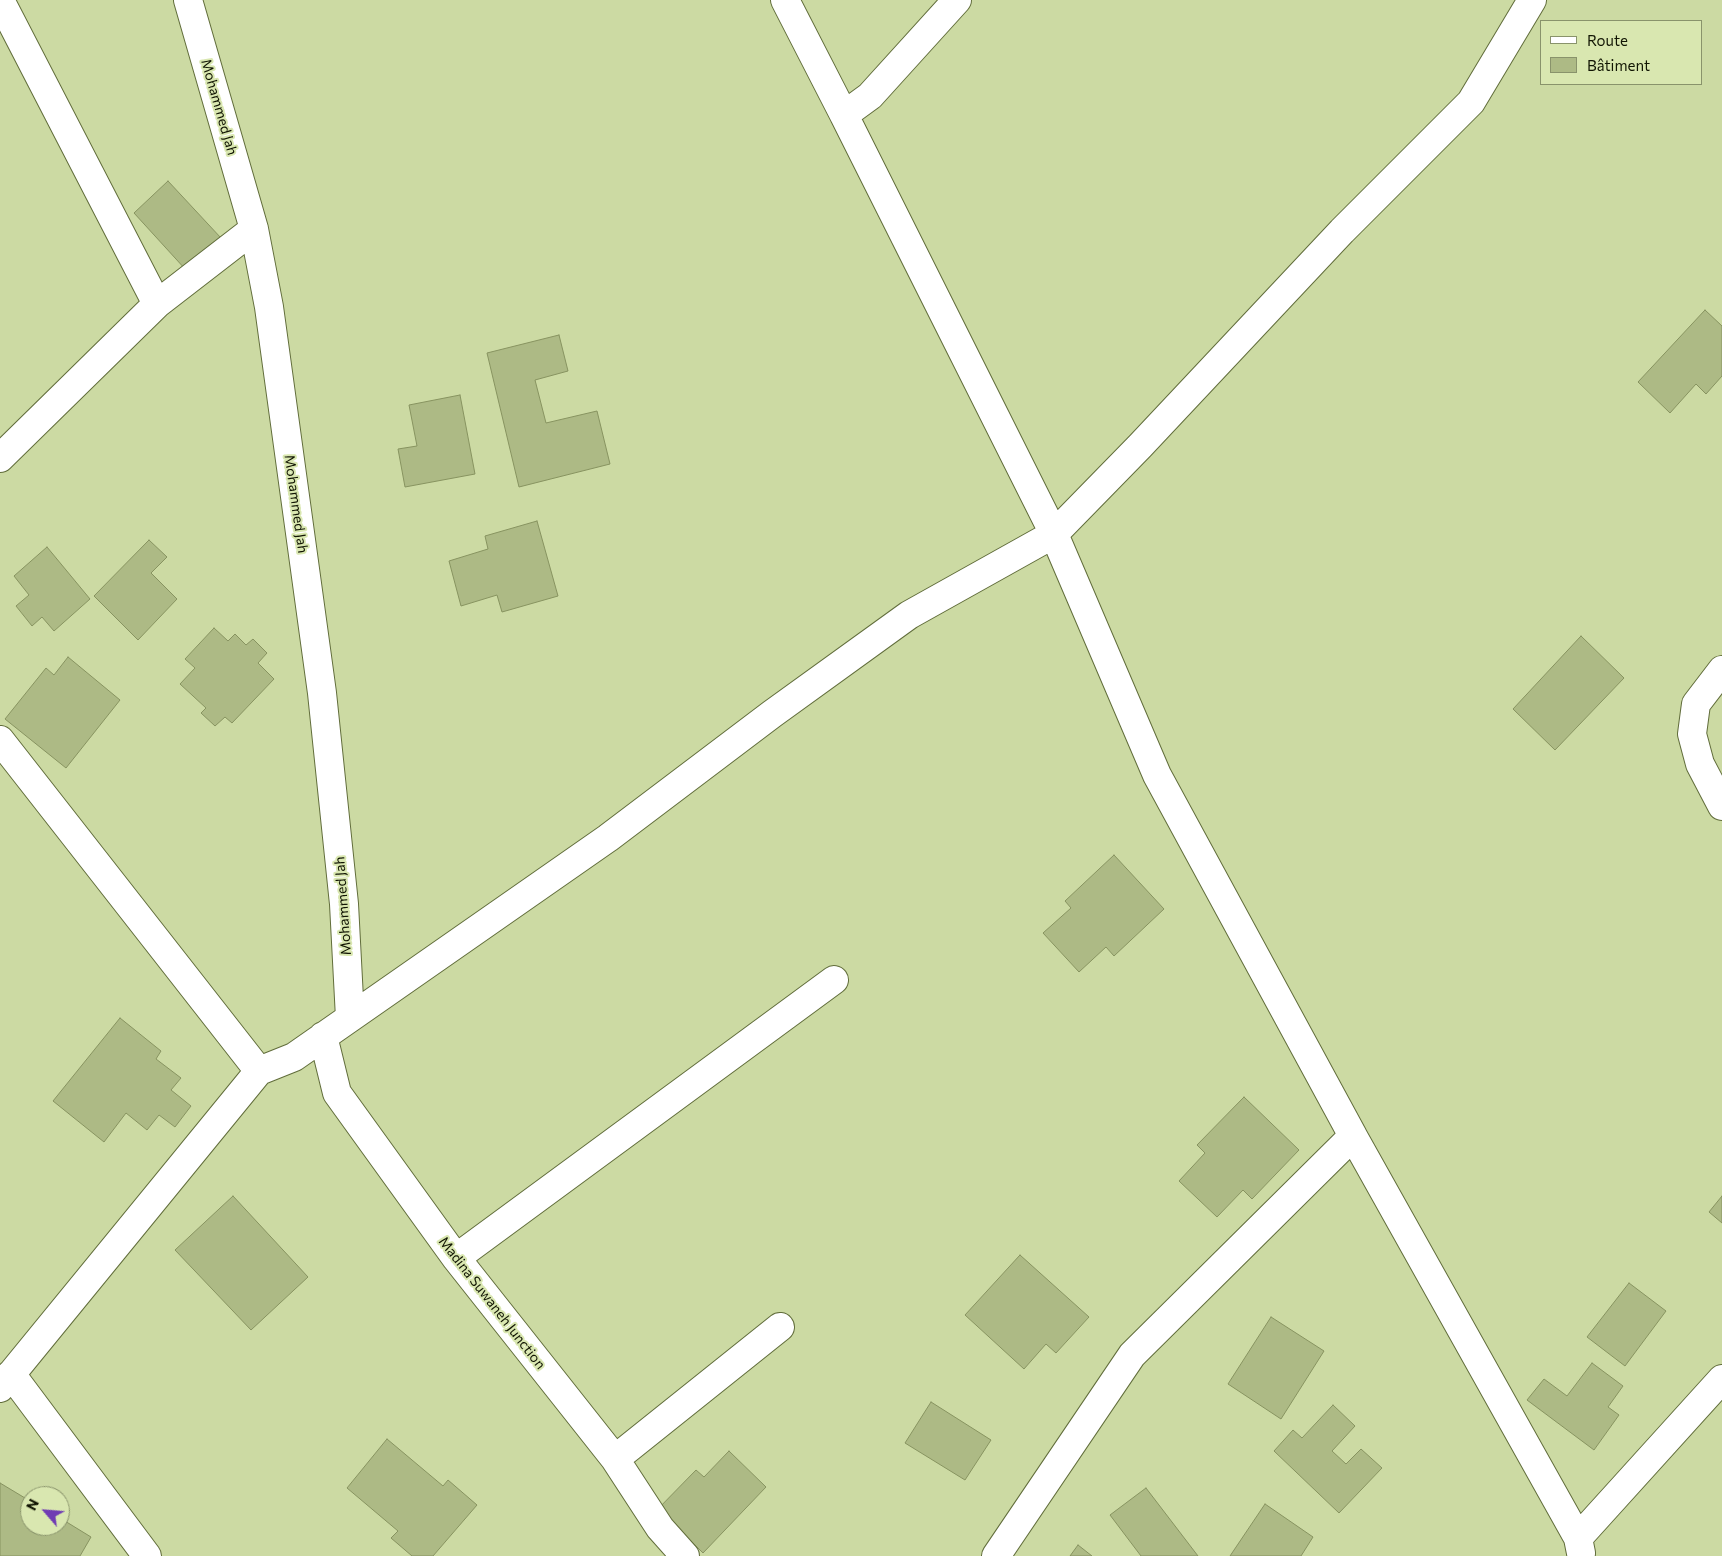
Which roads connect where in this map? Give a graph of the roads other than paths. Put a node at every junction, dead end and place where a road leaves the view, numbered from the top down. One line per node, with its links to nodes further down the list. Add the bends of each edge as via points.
1 (0, 0): 8 (street)
2 (188, 0): 7 (street, Mohammed Jah)
3 (785, 0): 6 (street)
4 (957, 0): 6 (street, via 870,96)
5 (1532, 0): 10 (street, via 1471,102 1342,231)
6 (844, 115): 10 (street)
7 (254, 229): 8 (street); 15 (street, Mohammed Jah, via 269,307 322,693 344,904)
8 (157, 304): 9 (street)
9 (0, 458)
10 (1054, 534): 15 (street, via 909,615 608,838); 18 (street, via 1156,775)
11 (1722, 670): 13 (street, via 1696,704 1692,734 1700,764)
12 (0, 740): 17 (street)
13 (1722, 806)
14 (834, 980): 19 (street)
15 (350, 1018): 16 (street)
16 (323, 1036): 17 (street, via 294,1057); 19 (street, Madina Suwaneh Junction, via 337,1093)
17 (259, 1071): 22 (street)
18 (1353, 1136): 24 (street); 27 (street, via 1132,1355)
19 (456, 1258): 23 (street, Madina Suwaneh Junction)
20 (780, 1327): 23 (street)
21 (1722, 1378): 24 (street)
22 (5, 1381): 25 (street)
23 (615, 1459): 26 (street, Madina Suwaneh Junction, via 660,1528)
24 (1579, 1547)
25 (147, 1556)
26 (685, 1556)
27 (996, 1556)

